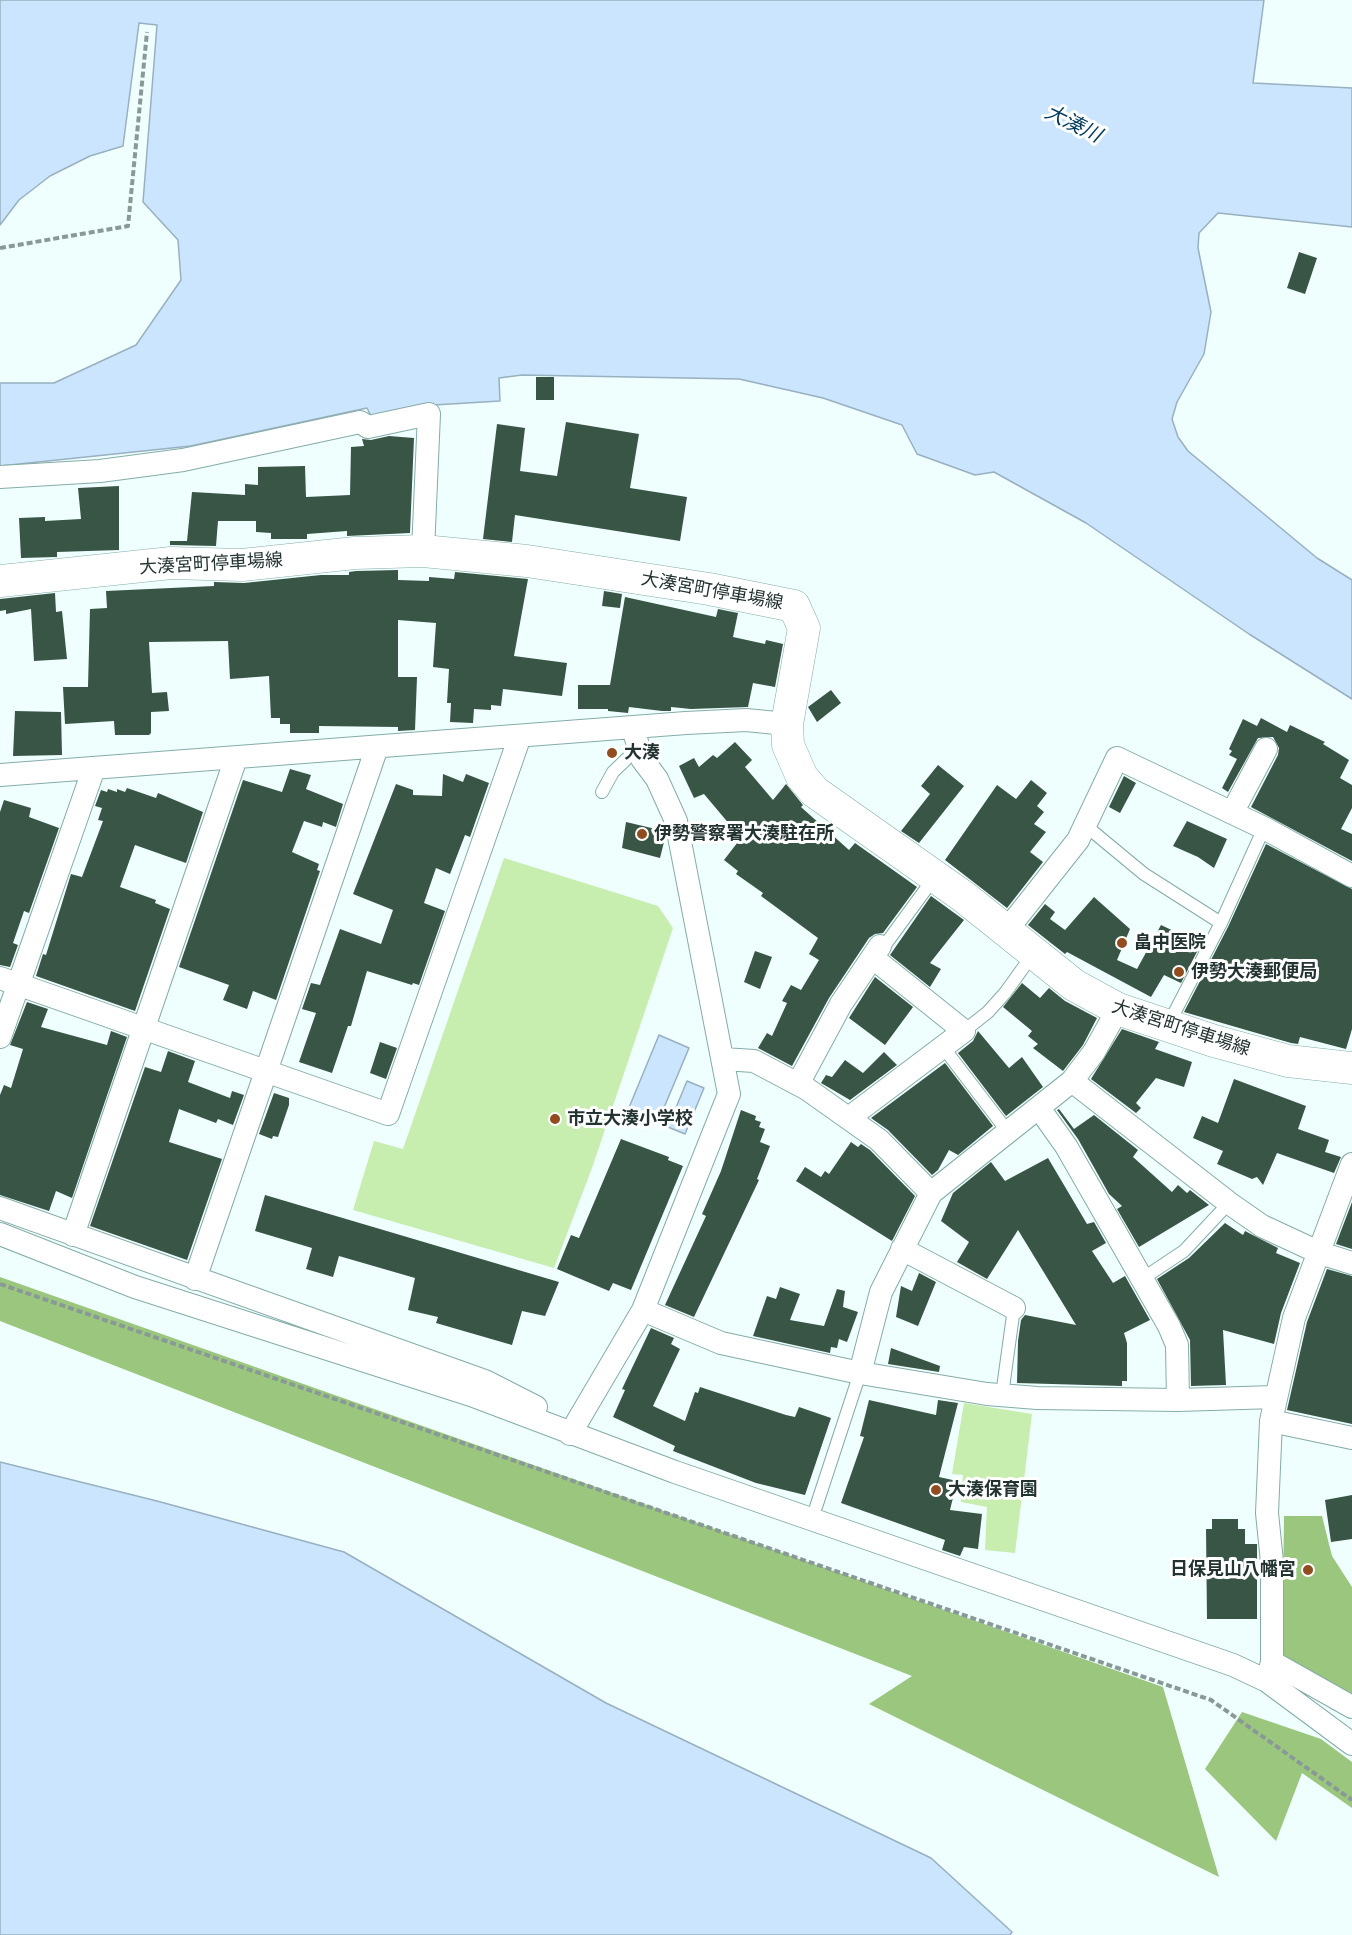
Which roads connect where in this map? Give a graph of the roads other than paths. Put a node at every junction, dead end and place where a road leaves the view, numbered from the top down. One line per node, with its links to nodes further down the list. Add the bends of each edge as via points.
1 (0, 477): 2 (street, via 100,471 183,460 360,422 368,427 429,414)
2 (423, 551): 3 (main road, 大湊宮町停車場線, via 355,553 242,565 171,563); 4 (main road, 大湊宮町停車場線, via 527,561 794,606 804,628)
3 (0, 581)
4 (788, 724): 6 (street, via 746,720); 17 (main road, 大湊宮町停車場線, via 788,746 802,777 816,792)
5 (520, 735): 6 (street); 7 (street); 31 (street, via 388,1114)
6 (636, 737): 12 (lane); 29 (street, via 642,759 657,779 676,821)
7 (378, 747): 9 (street); 31 (street)
8 (1266, 749): 13 (street)
9 (236, 758): 10 (street); 25 (street)
10 (94, 768): 11 (street); 22 (street)
11 (0, 775)
12 (602, 792)
13 (1232, 813): 14 (street, via 1117,758); 15 (street)
14 (1086, 826): 18 (lane, via 1144,874); 19 (street)
15 (1264, 828): 16 (street); 18 (lane)
16 (1352, 876)
17 (934, 878): 19 (main road, 大湊宮町停車場線); 20 (lane)
18 (1221, 923): 24 (lane)
19 (1006, 931): 21 (main road, 大湊宮町停車場線)
20 (877, 951): 26 (street); 33 (street, via 841,1004)
21 (1034, 952): 23 (main road, 大湊宮町停車場線, via 1074,985); 26 (lane, via 1005,993)
22 (9, 981): 25 (street); 27 (street)
23 (1118, 1009): 24 (main road, 大湊宮町停車場線); 32 (street)
24 (1167, 1026): 30 (main road, 大湊宮町停車場線, via 1288,1061)
25 (143, 1027): 31 (street); 42 (street)
26 (964, 1031): 28 (street)
27 (0, 1037)
28 (943, 1047): 35 (street); 36 (lane)
29 (723, 1059): 33 (street, via 754,1061); 49 (street, via 729,1094)
30 (1351, 1062)
31 (265, 1070): 46 (street)
32 (1072, 1081): 34 (street); 39 (street)
33 (798, 1084): 35 (street)
34 (1039, 1108): 36 (street); 47 (street, via 1066,1146)
35 (850, 1117): 38 (street)
36 (1008, 1132): 38 (street)
37 (1352, 1164): 44 (street)
38 (932, 1193): 43 (street)
39 (1229, 1203): 44 (street, via 1263,1226); 47 (lane, via 1184,1251)
40 (0, 1209): 42 (street)
41 (0, 1234): 55 (street, via 135,1287)
42 (73, 1235): 46 (street)
43 (902, 1249): 48 (street); 50 (street, via 881,1292)
44 (1320, 1253): 45 (street); 52 (street, via 1294,1318)
45 (1352, 1263)
46 (195, 1279): 55 (street, via 485,1381)
47 (1142, 1279): 53 (street, via 1177,1345)
48 (1014, 1308): 51 (lane)
49 (643, 1310): 50 (street, via 721,1344); 55 (street)
50 (860, 1373): 51 (street); 57 (lane)
51 (1002, 1395): 53 (street)
52 (1275, 1397): 53 (street); 54 (street)
53 (1178, 1400)
54 (1271, 1421): 56 (street); 58 (street, via 1267,1513 1272,1562)
55 (573, 1430): 58 (street, via 1233,1665)
56 (1352, 1438)
57 (816, 1507)
58 (1270, 1672): 59 (street); 60 (street)
59 (1352, 1707)
60 (1352, 1744)

